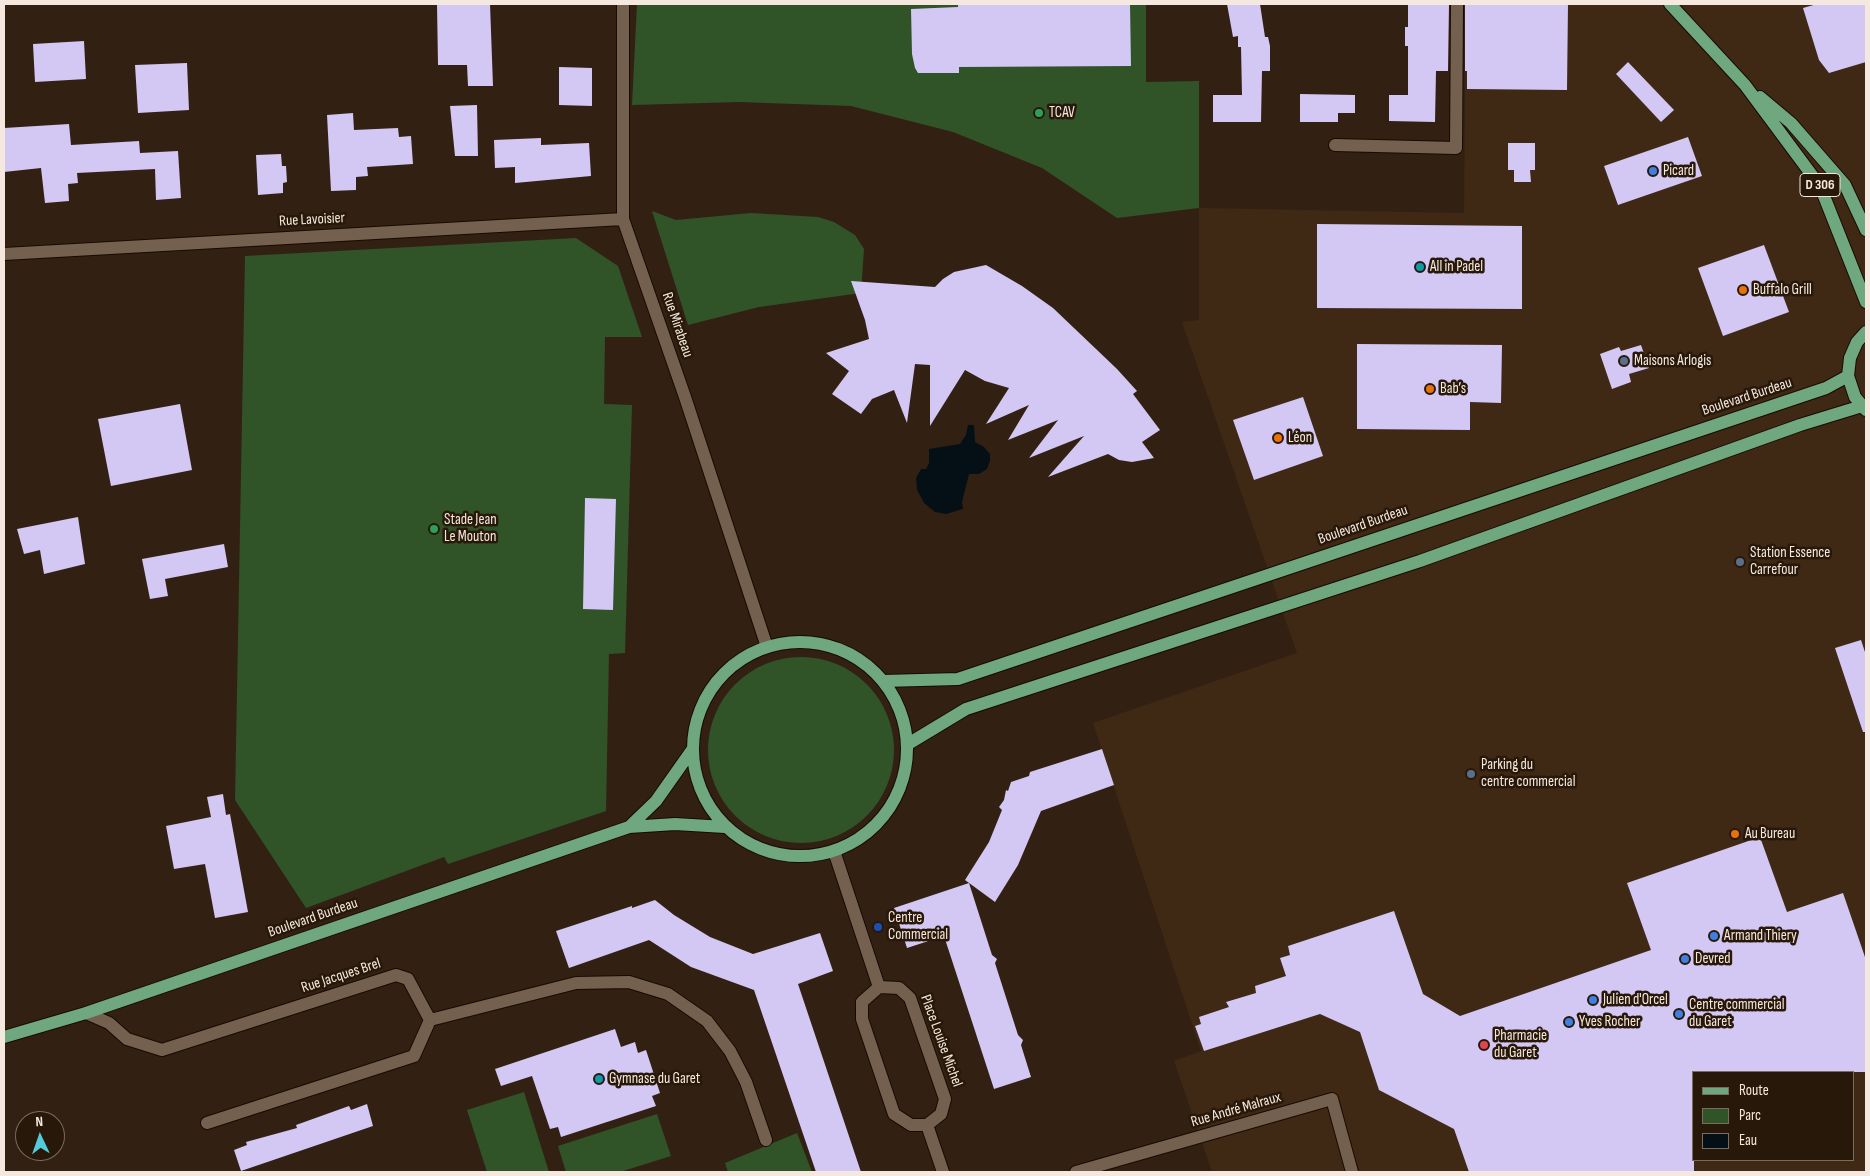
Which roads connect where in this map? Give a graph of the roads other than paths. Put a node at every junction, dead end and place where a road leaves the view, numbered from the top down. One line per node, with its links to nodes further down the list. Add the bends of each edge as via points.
1 (623, 4): 6 (street, Rue Mirabeau)
2 (1457, 4): 5 (street, via 1456,148)
3 (1670, 4): 4 (main road, D 306)
4 (1745, 85): 7 (main road, D 306, via 1791,122 1845,185); 9 (main road, D 306, via 1820,186)
5 (1334, 145)
6 (623, 219): 8 (street, Rue Lavoisier); 13 (street, Rue Mirabeau)
7 (1866, 230)
8 (4, 254)
9 (1866, 302)
10 (1866, 332): 11 (main road, via 1850,358)
11 (1848, 376): 12 (main road, via 1855,397); 14 (main road, Boulevard Burdeau, via 1826,388 958,678)
12 (1864, 408): 15 (main road, via 1800,425 1420,561 966,709)
13 (767, 647): 14 (main road, via 799,642 830,646 860,660); 16 (main road, via 737,662 713,686 697,716)
14 (883, 681): 15 (main road, via 896,700)
15 (908, 744): 19 (main road, via 905,772 896,798 885,814 859,839)
16 (692, 750): 17 (main road, Boulevard Burdeau, via 656,801); 18 (main road, via 696,778 707,805)
17 (629, 827): 18 (main road, Boulevard Burdeau, via 675,824); 21 (main road, Boulevard Burdeau)
18 (725, 827): 19 (main road, via 749,844 776,854 805,857)
19 (834, 851): 20 (street)
20 (880, 987): 25 (street, Place Louise Michel, via 900,988 910,998 945,1099 941,1114); 25 (street, via 862,1002 862,1018 894,1114 911,1125)
21 (86, 1012): 22 (street, Rue Jacques Brel, via 109,1023 127,1039 162,1050 396,975 408,979); 23 (main road, Boulevard Burdeau)
22 (430, 1020): 24 (street, via 414,1056); 26 (street, via 576,983 629,982 668,994 707,1021 730,1051 746,1082)
23 (5, 1038)
24 (207, 1123)
25 (927, 1125): 27 (street)
26 (766, 1140)
27 (943, 1172)
28 (1076, 1172): 29 (street, Rue André Malraux, via 1332,1100)
29 (1352, 1172)

